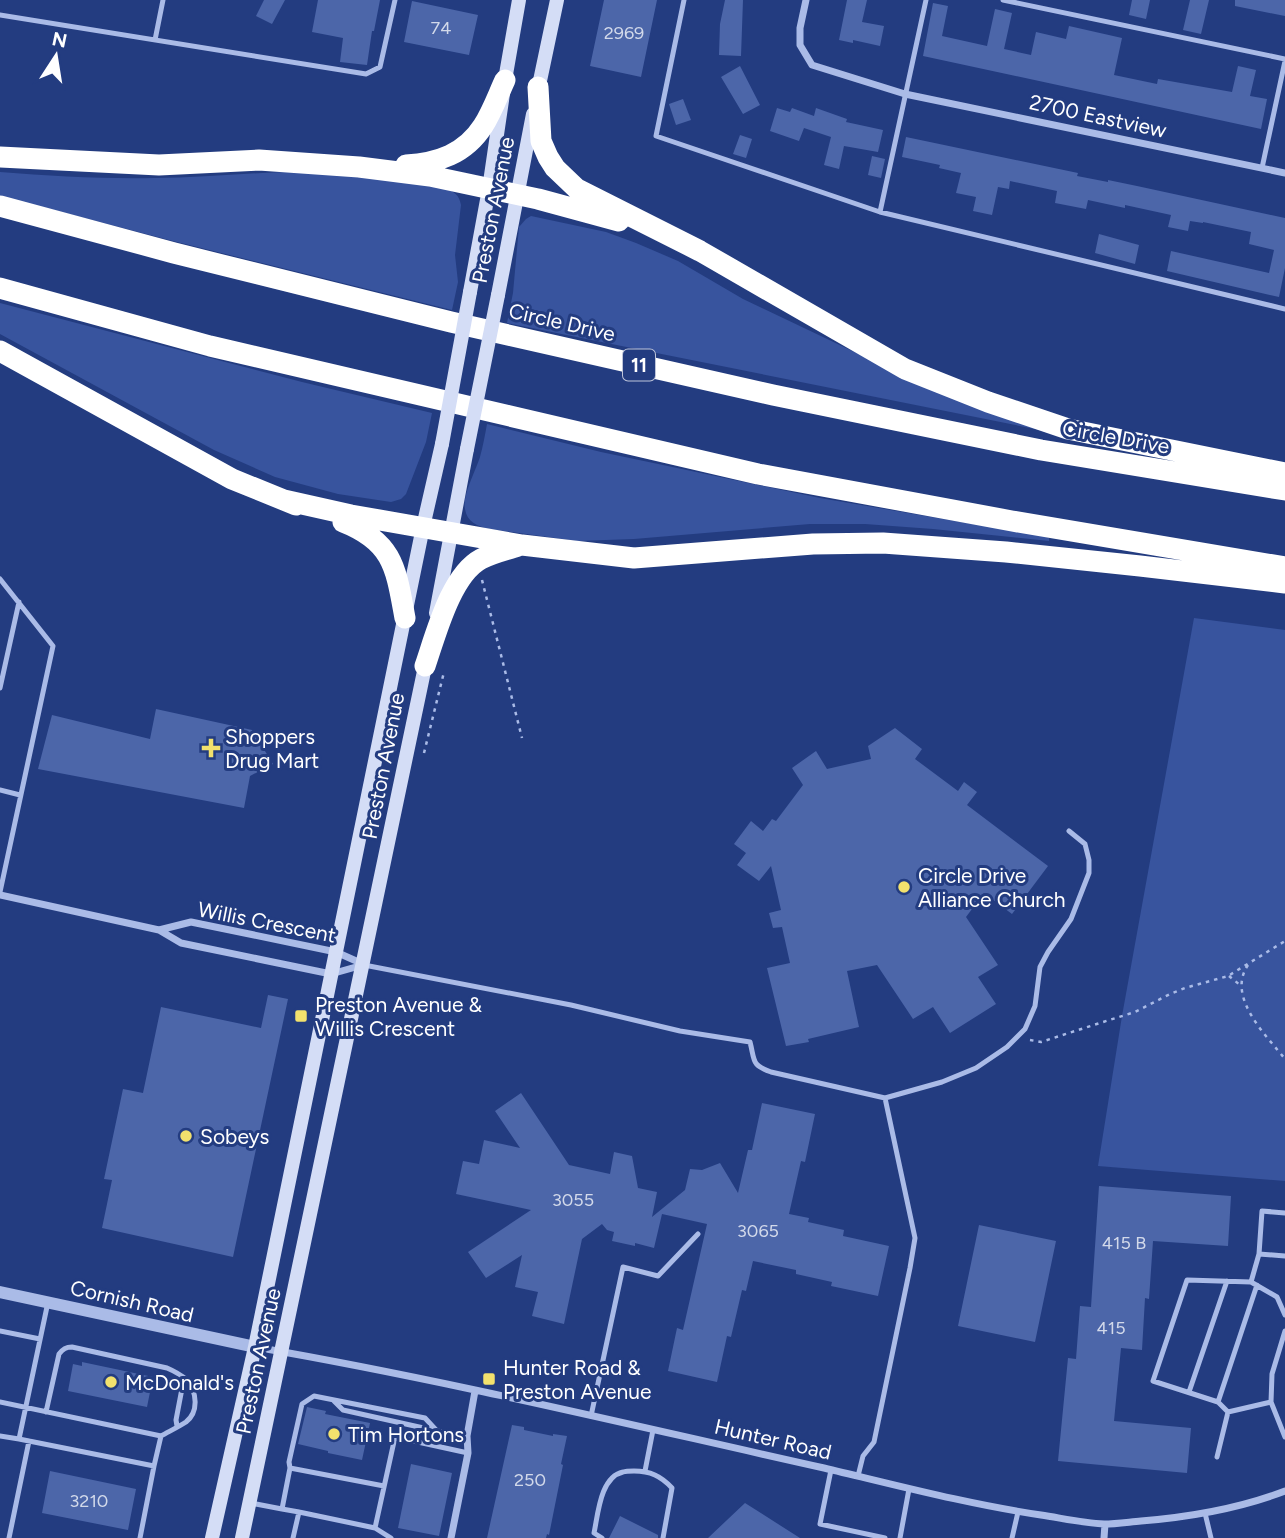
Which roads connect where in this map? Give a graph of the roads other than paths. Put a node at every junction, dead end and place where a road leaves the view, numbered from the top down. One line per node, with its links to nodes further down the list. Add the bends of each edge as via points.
1 (163, 0): 10 (lane)
2 (395, 0): 10 (lane, via 380,67 366,74)
3 (519, 0): 12 (main road, Preston Avenue)
4 (557, 0): 13 (main road, Preston Avenue)
5 (684, 0): 22 (lane, via 656,136)
6 (806, 0): 14 (street, 2700 Eastview, via 800,45 812,65)
7 (926, 0): 14 (lane)
8 (1003, 0): 11 (lane)
9 (0, 15): 10 (lane)
10 (155, 40)
11 (1285, 60): 17 (lane)
12 (505, 80): 16 (highway, via 484,124 451,155 426,164); 19 (main road, Preston Avenue)
13 (538, 87): 20 (main road, Preston Avenue); 23 (highway, via 541,141 564,177 577,189)
14 (905, 94): 17 (street, 2700 Eastview); 22 (lane)
15 (0, 157): 16 (highway, via 159,165 259,160)
16 (359, 167): 19 (highway)
17 (1262, 168): 18 (street, 2700 Eastview)
18 (1285, 173)
19 (489, 189): 20 (highway); 30 (main road, Preston Avenue, bridge)
20 (518, 195): 23 (highway, via 613,219); 31 (main road, Preston Avenue, bridge)
21 (0, 206): 28 (highway, Circle Drive / 11, via 451,322 773,395 1041,450)
22 (880, 212): 25 (lane)
23 (700, 251): 27 (highway, via 905,369 988,402 1068,429)
24 (0, 288): 33 (highway, via 210,346 758,474)
25 (1285, 309)
26 (0, 351): 29 (highway, via 209,467)
27 (1285, 473)
28 (1285, 489)
29 (284, 500): 30 (highway); 37 (highway, via 366,532 382,546 393,566)
30 (423, 527): 31 (highway); 37 (main road, Preston Avenue)
31 (452, 533): 32 (highway); 38 (main road, Preston Avenue)
32 (522, 545): 35 (highway, via 634,558 883,543); 38 (highway, via 486,556 469,567 444,612)
33 (1285, 567)
34 (0, 579): 36 (lane)
35 (1285, 583)
36 (19, 602): 39 (lane); 41 (lane, via 53,646)
37 (405, 618): 45 (main road, Preston Avenue)
38 (425, 666): 46 (main road, Preston Avenue)
39 (0, 688)
40 (0, 790): 41 (lane)
41 (20, 795): 43 (lane)
42 (1069, 831): 48 (lane, via 1084,844 1089,873 1071,919 1040,967 1035,1006 1026,1029 976,1068)
43 (0, 894): 44 (street, Willis Crescent)
44 (159, 930): 45 (street, Willis Crescent, via 191,922); 47 (street, Willis Crescent, via 181,943)
45 (336, 952): 46 (street, Willis Crescent); 47 (main road, Preston Avenue)
46 (363, 965): 47 (street, Willis Crescent); 48 (lane, via 750,1042 759,1068); 64 (main road, Preston Avenue)
47 (331, 974): 63 (main road, Preston Avenue)
48 (885, 1098): 91 (lane, via 915,1238 874,1442 863,1456)
49 (1285, 1213): 51 (lane, via 1262,1211)
50 (698, 1234): 75 (lane, via 658,1276 623,1267)
51 (1259, 1254): 52 (lane); 54 (lane)
52 (1285, 1256)
53 (1227, 1281): 54 (lane); 67 (lane); 67 (lane, via 1186,1280 1153,1381)
54 (1254, 1283): 56 (lane); 70 (lane)
55 (0, 1292): 58 (street, Cornish Road)
56 (1277, 1297): 57 (lane); 59 (lane)
57 (1285, 1297)
58 (48, 1302): 62 (lane); 63 (street, Cornish Road)
59 (1285, 1315)
60 (0, 1331): 62 (lane)
61 (1285, 1331): 71 (lane, via 1272,1374)
62 (40, 1339): 72 (lane)
63 (255, 1347): 64 (street, Hunter Road); 104 (main road, Preston Avenue)
64 (281, 1352): 66 (street, Hunter Road); 95 (main road, Preston Avenue)
65 (184, 1378): 73 (lane, via 167,1368 67,1347 59,1354); 76 (lane); 76 (lane, via 192,1387 195,1409)
66 (475, 1391): 75 (street, Hunter Road); 81 (street)
67 (1189, 1392): 70 (lane)
68 (334, 1400): 78 (lane, via 343,1410); 78 (lane, via 425,1418); 88 (lane, via 314,1396 302,1404)
69 (0, 1402): 72 (lane)
70 (1218, 1402): 74 (lane)
71 (1271, 1402): 74 (lane); 82 (lane)
72 (26, 1407): 73 (lane); 83 (lane)
73 (46, 1412): 80 (lane)
74 (1228, 1412): 86 (lane)
75 (591, 1416): 77 (street, Hunter Road)
76 (177, 1426): 80 (lane)
77 (653, 1430): 89 (street, Hunter Road); 90 (lane)
78 (437, 1431): 81 (lane)
79 (0, 1436): 83 (lane)
80 (161, 1436): 87 (lane)
81 (467, 1437): 85 (street)
82 (1285, 1437)
83 (19, 1439): 84 (lane)
84 (29, 1441): 87 (lane); 102 (lane)
85 (468, 1453): 92 (lane, via 395,1437); 108 (street)
86 (1217, 1457)
87 (154, 1466): 103 (lane)
88 (290, 1468): 92 (lane); 96 (lane)
89 (831, 1470): 91 (street, Hunter Road); 111 (lane, via 820,1524)
90 (645, 1471): 109 (lane, via 621,1472 610,1479 602,1493 594,1533); 110 (lane, via 662,1477 672,1488)
91 (858, 1476): 93 (street, Hunter Road)
92 (383, 1486): 101 (lane)
93 (909, 1489): 98 (street, Hunter Road); 112 (lane)
94 (1285, 1491): 99 (street, Hunter Road)
95 (250, 1503): 96 (lane); 105 (main road, Preston Avenue)
96 (282, 1509): 97 (lane)
97 (299, 1512): 101 (lane); 106 (lane)
98 (1018, 1512): 100 (street, Hunter Road); 113 (lane)
99 (1205, 1513): 100 (street, Hunter Road); 115 (lane)
100 (1105, 1524): 114 (street)
101 (375, 1528): 107 (lane)
102 (9, 1538)
103 (140, 1538)
104 (212, 1538)
105 (243, 1538)
106 (293, 1538)
107 (391, 1538)
108 (451, 1538)
109 (602, 1538)
110 (663, 1538)
111 (885, 1538)
112 (900, 1538)
113 (1012, 1538)
114 (1104, 1538)
115 (1211, 1538)

